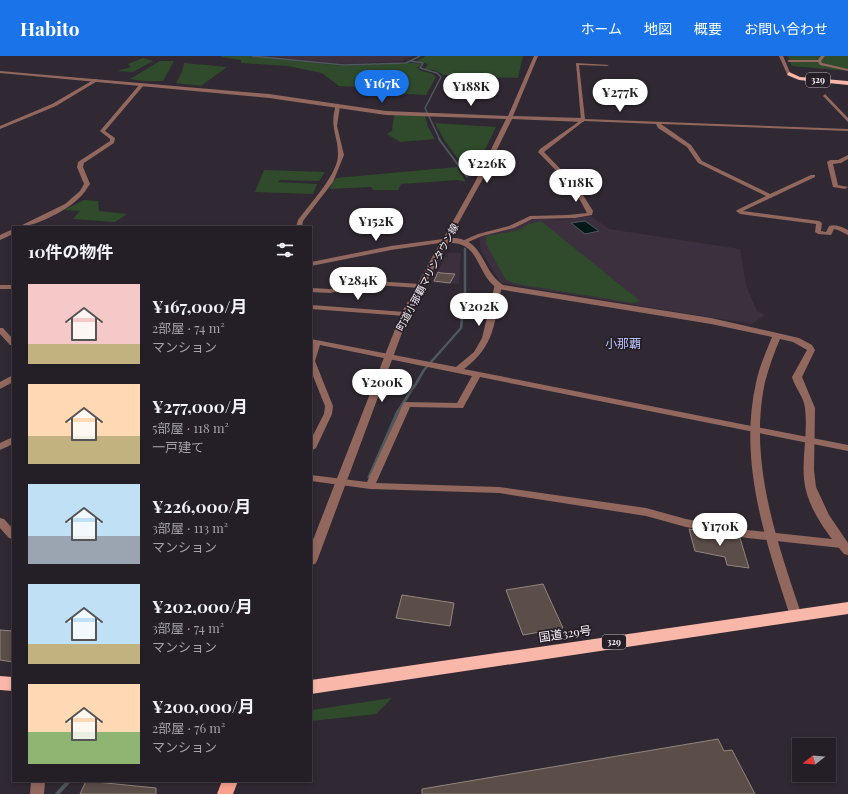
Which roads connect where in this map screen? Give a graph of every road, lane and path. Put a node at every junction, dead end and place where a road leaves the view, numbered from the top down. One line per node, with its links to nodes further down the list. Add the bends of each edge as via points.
1 (536, 56): 17 (street, 町道小那覇マリンタウン線)
2 (781, 56): 11 (street)
3 (806, 56): 6 (street)
4 (823, 56): 7 (street)
5 (789, 60): 6 (street)
6 (808, 60): 7 (street)
7 (819, 61): 9 (street, via 827,66)
8 (607, 65): 18 (street, via 577,64)
9 (848, 70)
10 (0, 72): 12 (street)
11 (789, 74): 13 (highway, 329, via 799,78)
12 (96, 80): 14 (street); 21 (street, via 54,105)
13 (848, 83)
14 (142, 85): 16 (street, via 287,98); 27 (street, via 102,130 113,139 112,142 81,162 80,167 87,184 83,194)
15 (824, 94): 19 (street)
16 (338, 106): 17 (street, via 424,115); 28 (street, via 335,126 341,156 330,182 300,221)
17 (510, 117): 18 (street); 32 (street, 町道小那覇マリンタウン線)
18 (583, 120): 20 (street); 33 (street, via 542,152 576,188 588,206 590,214 559,218 532,217 510,228 478,234)
19 (848, 121)
20 (656, 122): 22 (street); 26 (street, via 689,146 700,162)
21 (0, 128)
22 (848, 130)
23 (848, 157): 25 (street, via 839,162 830,162 835,186)
24 (813, 176): 26 (street)
25 (845, 187)
26 (770, 196): 30 (street, via 739,211 819,223 818,232 829,234 831,227 840,228)
27 (23, 226)
28 (299, 226)
29 (12, 232): 31 (street)
30 (848, 233)
31 (0, 238)
32 (445, 241): 33 (street); 34 (street); 35 (street, 町道小那覇マリンタウン線)
33 (464, 242): 36 (street, via 470,246)
34 (312, 264)
35 (420, 286): 39 (street, via 375,283 330,291); 41 (street, 町道小那覇マリンタウン線)
36 (498, 286): 43 (street, via 711,320); 49 (street, via 494,313 487,335 477,354)
37 (0, 287): 38 (street)
38 (12, 287)
39 (312, 290)
40 (312, 307): 41 (street)
41 (405, 314): 47 (street, 町道小那覇マリンタウン線)
42 (0, 330): 45 (street)
43 (777, 335): 53 (street, via 759,389); 55 (street, via 796,340 810,350 797,377 810,406)
44 (314, 341): 46 (street); 47 (street)
45 (12, 342)
46 (312, 354)
47 (388, 356): 49 (street); 60 (street, 町道小那覇マリンタウン線)
48 (312, 364): 56 (street, via 328,406 328,414)
49 (458, 370): 50 (street)
50 (477, 374): 53 (street); 61 (street, via 460,406 407,404)
51 (12, 379): 52 (street)
52 (0, 386)
53 (754, 429): 55 (street); 64 (street, via 757,477)
54 (12, 441): 57 (street)
55 (810, 441): 58 (street); 65 (street, via 808,480 818,507)
56 (312, 446)
57 (0, 447)
58 (848, 448)
59 (312, 478): 60 (street)
60 (340, 482): 61 (street); 66 (street, 町道小那覇マリンタウン線)
61 (370, 486): 64 (street, via 499,490 646,512 686,523)
62 (0, 522): 63 (street)
63 (12, 532)
64 (771, 537): 65 (street); 68 (street)
65 (845, 547)
66 (312, 558)
67 (848, 608): 68 (highway, 国道329号 / 329)
68 (796, 616): 71 (highway, 国道329号 / 329)
69 (0, 682): 70 (highway)
70 (12, 684)
71 (312, 687)
72 (38, 782): 74 (street)
73 (230, 782): 75 (main road)
74 (38, 794)
75 (225, 794)

